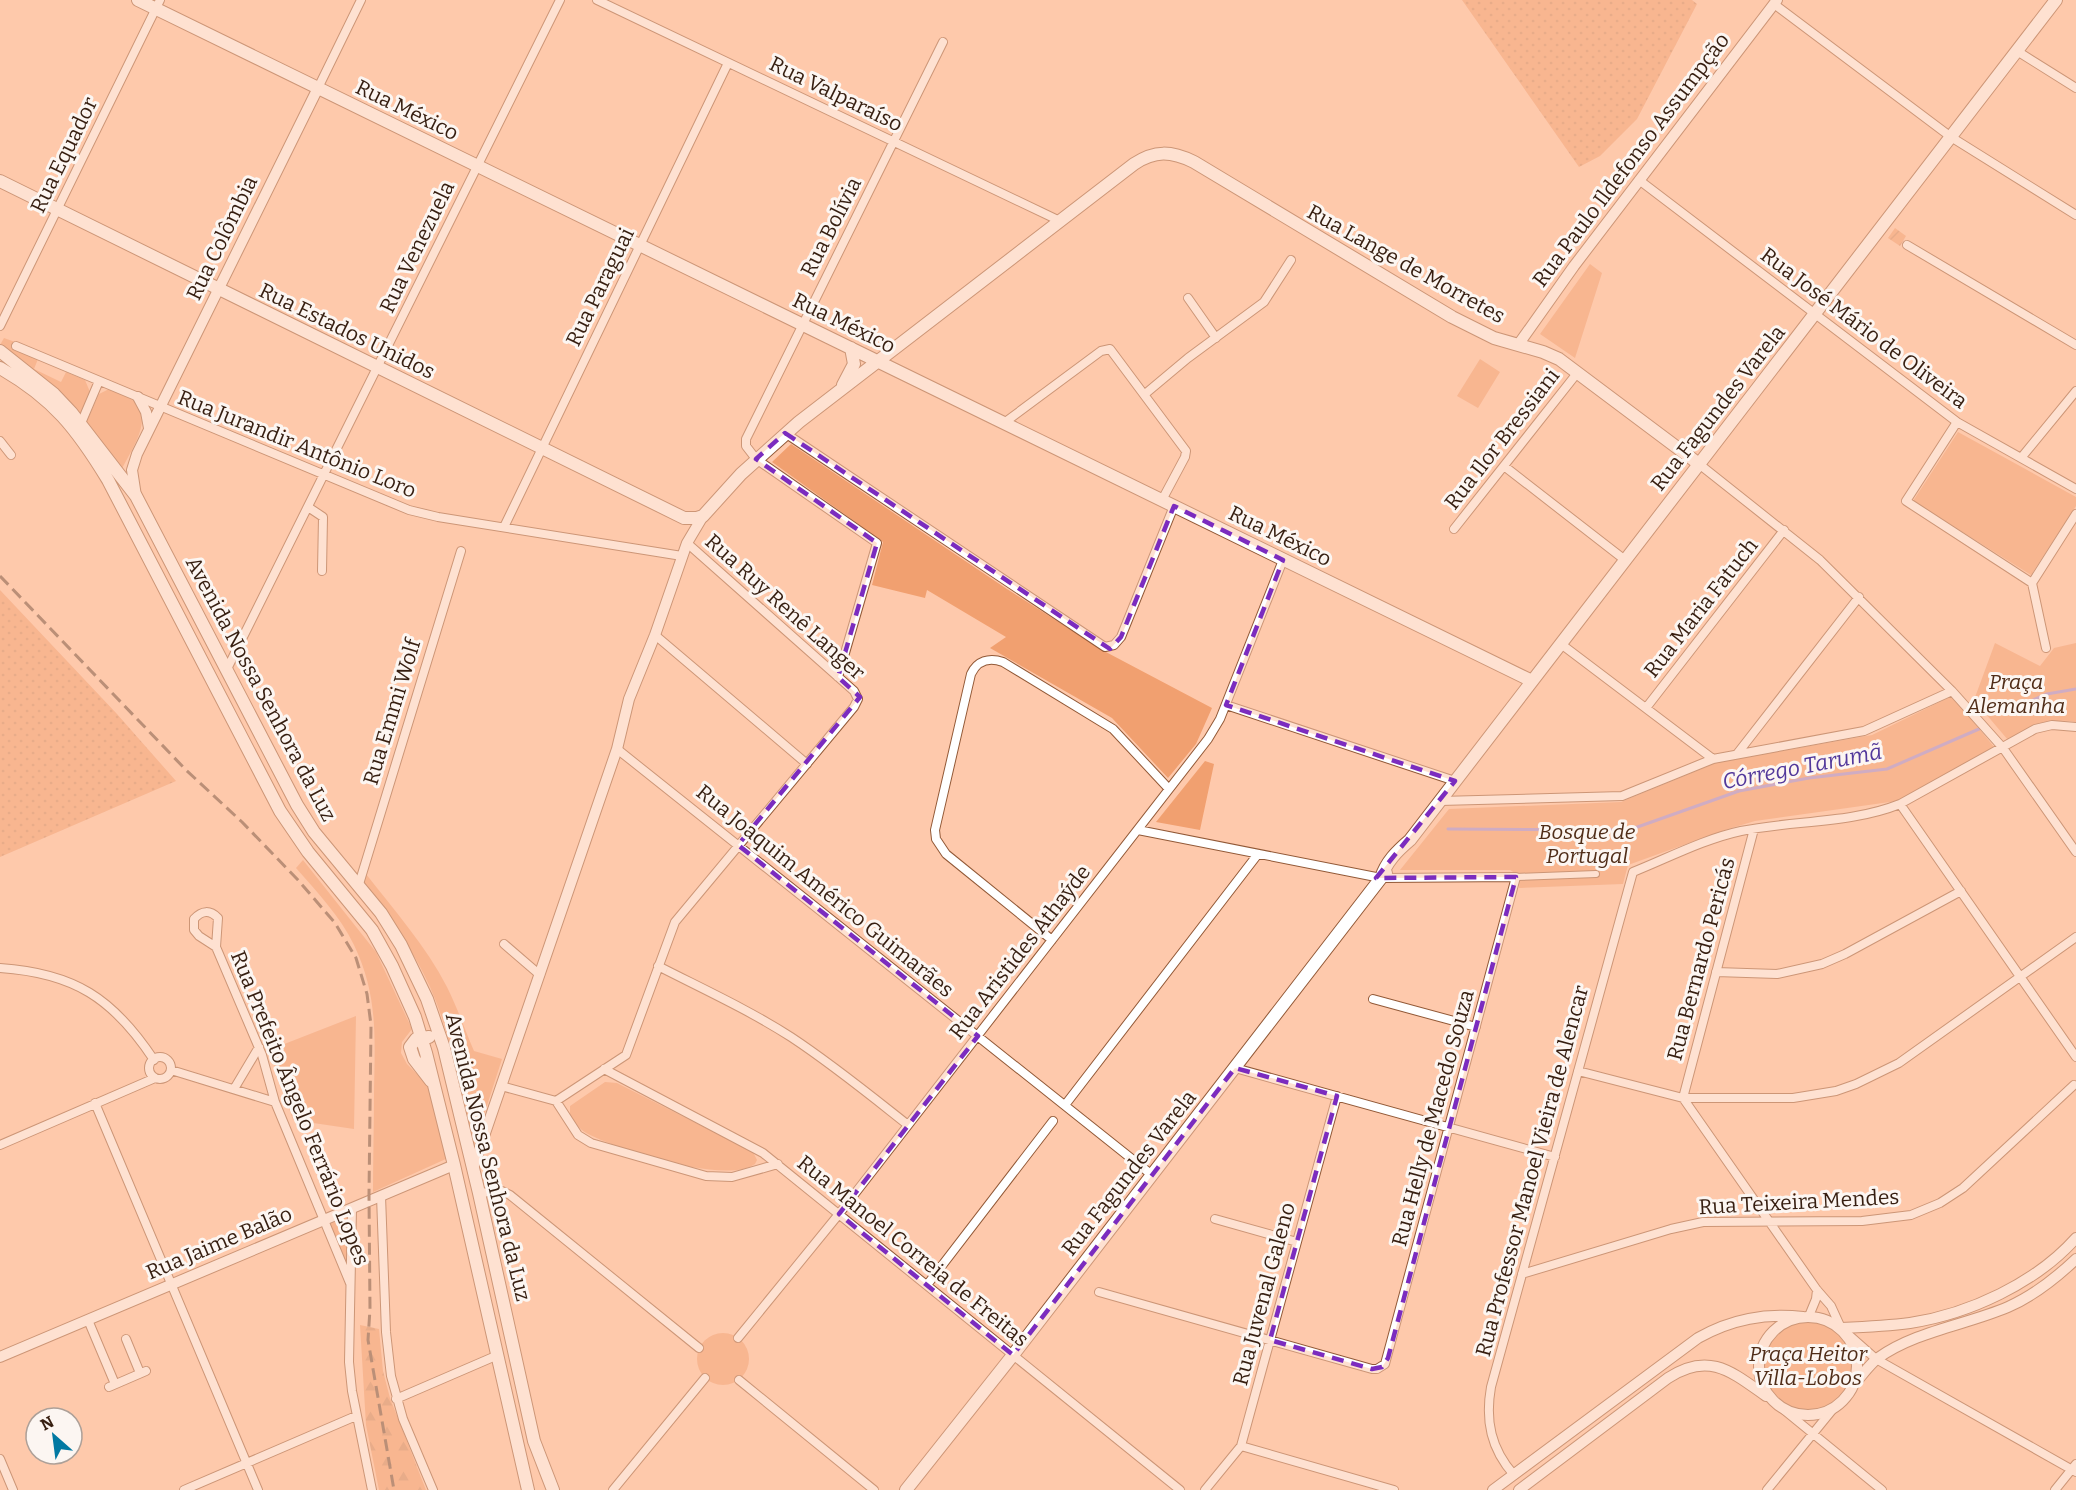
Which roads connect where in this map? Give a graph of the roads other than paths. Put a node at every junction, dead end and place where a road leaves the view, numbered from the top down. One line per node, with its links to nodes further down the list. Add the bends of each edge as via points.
1 (138, 0): 7 (main road, Rua México)
2 (361, 0): 12 (street, Rua Colômbia)
3 (560, 0): 15 (street, Rua Venezuela)
4 (597, 0): 10 (street, Rua Valparaíso)
5 (2056, 0): 9 (main road, Rua Fagundes Varela)
6 (1776, 2): 13 (street); 16 (street, Rua Paulo Ildefonso Assumpção)
7 (158, 4): 12 (main road, Rua México); 18 (street, Rua Equador)
8 (943, 42): 14 (street, Rua Bolívia)
9 (2017, 51): 11 (street); 13 (main road, Rua Fagundes Varela)
10 (728, 63): 14 (street, Rua Valparaíso); 21 (street, Rua Paraguai)
11 (2076, 87)
12 (318, 88): 15 (main road, Rua México); 24 (street, Rua Colômbia)
13 (1951, 137): 19 (street); 26 (main road, Rua Fagundes Varela)
14 (893, 141): 20 (street, Rua Valparaíso); 27 (street, Rua Bolívia)
15 (477, 166): 21 (main road, Rua México); 37 (street, Rua Venezuela)
16 (1640, 180): 26 (street, Rua José Mário de Oliveira); 30 (street, Rua Paulo Ildefonso Assumpção)
17 (0, 181): 18 (main road, Rua Estados Unidos)
18 (57, 210): 24 (main road, Rua Estados Unidos); 28 (street, Rua Equador)
19 (2076, 215)
20 (1060, 221): 30 (main road, Rua Lange de Morretes, via 1143,158 1161,152 1183,157 1452,317); 35 (main road)
21 (640, 245): 27 (main road, Rua México); 51 (street, Rua Paraguai)
22 (1907, 245): 31 (street)
23 (1291, 260): 29 (street, via 1264,302)
24 (218, 289): 37 (main road, Rua Estados Unidos); 44 (street, Rua Colômbia)
25 (1188, 298): 29 (street)
26 (1815, 314): 45 (street, Rua José Mário de Oliveira); 55 (main road, Rua Fagundes Varela)
27 (802, 324): 33 (main road, Rua México); 54 (street, Rua Bolívia, via 748,432 746,446)
28 (0, 326)
29 (1216, 338): 42 (street)
30 (1518, 345): 38 (main road, Rua Lange de Morretes, via 1551,355)
31 (2076, 345)
32 (16, 346): 39 (street, Rua Jurandir Antônio Loro)
33 (851, 348): 35 (main road, Rua México); 41 (main road, via 852,369)
34 (0, 351): 47 (main road, Avenida Nossa Senhora da Luz, via 54,394)
35 (878, 361): 41 (main road); 46 (main road, Rua México)
36 (0, 368): 47 (main road, Avenida Nossa Senhora da Luz, via 41,394)
37 (377, 368): 51 (main road, Rua Estados Unidos); 57 (street, Rua Venezuela)
38 (1578, 372): 55 (main road, Rua Lange de Morretes); 56 (street, Rua Ilor Bressiani)
39 (99, 381): 43 (street, Rua Jurandir Antônio Loro); 47 (street)
40 (2076, 390): 53 (street)
41 (839, 391): 49 (main road)
42 (1145, 394): 46 (street, via 1113,352 1105,349); 60 (street, via 1186,452)
43 (138, 398): 44 (street, Rua Jurandir Antônio Loro); 48 (street)
44 (160, 407): 48 (street, Rua Colômbia); 57 (street, Rua Jurandir Antônio Loro)
45 (1957, 422): 53 (street, Rua José Mário de Oliveira); 74 (street, via 1905,501)
46 (1004, 423): 60 (main road, Rua México)
47 (79, 428): 59 (main road, Avenida Nossa Senhora da Luz); 118 (main road, Avenida Nossa Senhora da Luz, via 280,811 372,930 400,983)
48 (149, 429): 59 (street, Rua Colômbia, via 132,470)
49 (785, 433): 54 (main road); 60 (street, via 1101,645 1110,647 1120,637)
50 (0, 441): 52 (street)
51 (542, 449): 63 (main road, Rua Estados Unidos); 65 (street, Rua Paraguai)
52 (11, 455)
53 (2021, 458): 58 (street, Rua José Mário de Oliveira)
54 (756, 459): 64 (main road); 80 (street, via 877,543)
55 (1699, 464): 67 (street, Rua Lange de Morretes); 72 (main road, Rua Fagundes Varela)
56 (1504, 466): 66 (street, Rua Ilor Bressiani); 72 (street)
57 (323, 475): 61 (street, Rua Venezuela); 65 (street, Rua Jurandir Antônio Loro, via 409,510)
58 (2076, 489)
59 (136, 496): 79 (main road, Avenida Nossa Senhora da Luz)
60 (1168, 503): 71 (main road, Rua México)
61 (308, 507): 73 (street, via 323,517); 79 (street, Rua Venezuela)
62 (2076, 514): 74 (street)
63 (678, 516): 64 (main road, Rua Estados Unidos); 68 (street, via 686,528)
64 (703, 516): 68 (street)
65 (504, 527): 70 (street, Rua Jurandir Antônio Loro)
66 (1454, 529)
67 (1784, 530): 75 (street, Rua Lange de Morretes); 84 (street, Rua Maria Fatuch)
68 (687, 543): 70 (street); 80 (street, Rua Ruy Renê Langer)
69 (461, 551): 103 (street, Rua Emmi Wolf)
70 (682, 556): 76 (street)
71 (1283, 560): 81 (main road, Rua México); 83 (street, Rua Aristides Athaýde)
72 (1625, 560): 77 (main road, Rua Fagundes Varela)
73 (322, 571)
74 (2032, 583): 78 (street)
75 (1859, 597): 82 (street, Rua Lange de Morretes); 88 (street)
76 (655, 634): 86 (street, via 625,708); 90 (street)
77 (1561, 644): 81 (main road, Rua Fagundes Varela); 84 (street)
78 (2046, 648)
79 (226, 671): 103 (main road, Avenida Nossa Senhora da Luz, via 304,818)
80 (838, 677): 90 (street, Rua Ruy Renê Langer, via 858,699)
81 (1532, 681): 91 (main road, Rua Fagundes Varela)
82 (1952, 691): 87 (street, Rua Lange de Morretes); 88 (street, via 1864,731)
83 (1226, 705): 91 (street); 92 (street, Rua Aristides Athaýde, via 1208,739)
84 (1646, 708): 89 (street)
85 (2076, 728): 87 (street, via 2062,724 2043,726)
86 (617, 748): 97 (street, Rua Joaquim Américo Guimarães); 112 (street)
87 (2003, 748): 94 (street); 98 (street, Rua Lange de Morretes)
88 (1737, 754): 89 (street)
89 (1713, 759): 93 (street, via 1617,797)
90 (807, 764): 97 (street)
91 (1455, 781): 93 (main road, Rua Fagundes Varela)
92 (1170, 789): 96 (street, Rua Aristides Athaýde); 106 (street, via 1104,722 1003,662 988,659 974,667 936,839 946,854)
93 (1440, 801): 102 (main road, Rua Fagundes Varela)
94 (1900, 804): 95 (street, via 1859,816); 104 (street)
95 (1754, 829): 111 (street, Rua Bernardo Pericás); 127 (street, Rua Professor Manoel Vieira de Alencar, via 1726,835 1633,872)
96 (1138, 830): 99 (street); 106 (street, Rua Aristides Athaýde)
97 (738, 845): 109 (street, via 675,922); 117 (street, Rua Joaquim Américo Guimarães)
98 (2076, 852)
99 (1258, 854): 102 (street); 137 (street)
100 (1596, 874): 101 (street)
101 (1516, 877): 102 (street); 115 (street, Rua Helly de Macedo Souza)
102 (1381, 878): 124 (main road, Rua Fagundes Varela)
103 (359, 884): 120 (main road, Avenida Nossa Senhora da Luz, via 401,945 427,999)
104 (1960, 891): 111 (street, via 1822,964 1778,974); 113 (street)
105 (2076, 937): 113 (street)
106 (1052, 940): 117 (street, Rua Aristides Athaýde)
107 (504, 944): 112 (street)
108 (216, 948): 116 (street, Rua Prefeito Ângelo Ferrário Lopes)
109 (658, 966): 126 (street, via 626,1055); 139 (street, via 790,1037)
110 (0, 968): 122 (street, via 43,973 82,988 128,1023)
111 (1716, 972): 133 (street, Rua Bernardo Pericás)
112 (540, 975): 130 (street)
113 (2020, 977): 121 (street); 133 (street, via 1899,1063 1846,1088 1793,1098)
114 (1373, 999): 115 (street)
115 (1476, 1027): 140 (street, Rua Helly de Macedo Souza)
116 (252, 1031): 119 (street, Rua Prefeito Ângelo Ferrário Lopes); 123 (street)
117 (978, 1036): 137 (street, Rua Joaquim Américo Guimarães); 139 (street, Rua Aristides Athaýde)
118 (421, 1037): 120 (main road, via 433,1038); 144 (main road, Avenida Nossa Senhora da Luz)
119 (259, 1047): 123 (street); 135 (street, Rua Prefeito Ângelo Ferrário Lopes)
120 (444, 1048): 145 (main road, Avenida Nossa Senhora da Luz)
121 (2076, 1057)
122 (154, 1059): 125 (street, via 167,1060); 128 (street, via 150,1068)
123 (250, 1060): 131 (street)
124 (1235, 1068): 132 (street); 146 (main road, Rua Fagundes Varela)
125 (171, 1070): 128 (street, via 165,1078); 131 (street)
126 (604, 1070): 134 (street); 143 (street, Rua Manoel Correia de Freitas, via 752,1146)
127 (1578, 1071): 133 (street); 142 (street, Rua Professor Manoel Vieira de Alencar)
128 (155, 1078): 136 (street)
129 (2074, 1085): 153 (street, Rua Teixeira Mendes, via 1974,1179 1926,1209 1880,1220)
130 (501, 1086): 134 (street); 145 (street)
131 (234, 1089): 135 (street)
132 (1337, 1096): 140 (street); 155 (street, Rua Juvenal Galeno)
133 (1683, 1098): 153 (street)
134 (556, 1101): 143 (street, via 583,1139 693,1174 732,1177)
135 (275, 1102): 152 (street, Rua Prefeito Ângelo Ferrário Lopes)
136 (95, 1104): 141 (street); 161 (street)
137 (1065, 1105): 146 (street, Rua Joaquim Américo Guimarães)
138 (1053, 1121): 162 (street)
139 (908, 1125): 150 (street, Rua Aristides Athaýde)
140 (1449, 1128): 142 (street); 170 (street, Rua Helly de Macedo Souza, via 1388,1358 1382,1367 1372,1369)
141 (0, 1145)
142 (1555, 1157): 159 (street, Rua Professor Manoel Vieira de Alencar)
143 (778, 1164): 150 (street, Rua Manoel Correia de Freitas)
144 (454, 1165): 148 (street, Rua Jaime Balão); 156 (main road, Avenida Nossa Senhora da Luz)
145 (473, 1168): 147 (main road, Avenida Nossa Senhora da Luz)
146 (1152, 1175): 173 (main road, Rua Fagundes Varela)
147 (479, 1193): 157 (main road, Avenida Nossa Senhora da Luz); 171 (street, via 502,1191 510,1195)
148 (381, 1196): 149 (street, Rua Jaime Balão); 179 (street, via 387,1344)
149 (352, 1208): 152 (street, Rua Jaime Balão); 160 (street)
150 (839, 1214): 162 (street, Rua Manoel Correia de Freitas); 168 (street, Rua Aristides Athaýde)
151 (1215, 1219): 155 (street)
152 (324, 1220): 160 (street, Rua Prefeito Ângelo Ferrário Lopes); 161 (street, Rua Jaime Balão)
153 (1769, 1221): 159 (street, Rua Teixeira Mendes, via 1686,1225); 163 (street)
154 (2076, 1238): 167 (street, via 2029,1279 1981,1302 1924,1320)
155 (1297, 1242): 170 (street, Rua Juvenal Galeno)
156 (473, 1246): 157 (main road, via 484,1256); 172 (main road, Avenida Nossa Senhora da Luz)
157 (492, 1248): 197 (main road, Avenida Nossa Senhora da Luz, via 534,1441)
158 (2076, 1259): 175 (street, via 2047,1284 2010,1306 1905,1343)
159 (1522, 1274): 189 (street, Rua Professor Manoel Vieira de Alencar, via 1488,1402 1491,1435)
160 (350, 1283): 183 (street, via 350,1362)
161 (171, 1285): 166 (street, Rua Jaime Balão); 187 (street)
162 (927, 1285): 173 (street, Rua Manoel Correia de Freitas)
163 (1817, 1290): 165 (street, via 1814,1306); 167 (street, via 1831,1306)
164 (1099, 1292): 170 (street)
165 (1806, 1316): 167 (street); 180 (street, via 1788,1321 1764,1342 1759,1374); 189 (street, via 1760,1316 1711,1331)
166 (88, 1320): 169 (street, via 112,1385 143,1372); 174 (street, Rua Jaime Balão)
167 (1841, 1328): 175 (street); 178 (street, via 1856,1354)
168 (738, 1338)
169 (126, 1339)
170 (1270, 1340): 185 (street, Rua Juvenal Galeno)
171 (699, 1348)
172 (498, 1355): 179 (street); 196 (main road, Avenida Nossa Senhora da Luz)
173 (1013, 1355): 200 (main road, Rua Fagundes Varela); 201 (street, Rua Manoel Correia de Freitas)
174 (0, 1357)
175 (1876, 1359): 178 (street); 188 (street)
176 (705, 1378): 198 (street)
177 (739, 1380): 199 (street)
178 (1854, 1384): 181 (street)
179 (396, 1399): 195 (street)
180 (1773, 1402): 182 (street); 190 (street, via 1720,1367 1692,1366 1668,1378)
181 (1833, 1409): 182 (street, via 1817,1415); 184 (street)
182 (1784, 1410): 184 (street)
183 (356, 1416): 187 (street); 194 (street)
184 (1813, 1434): 205 (street); 206 (street)
185 (1241, 1446): 202 (street, Rua Juvenal Galeno); 203 (street)
186 (0, 1459): 191 (street)
187 (247, 1463): 192 (street); 193 (street)
188 (2075, 1468): 207 (street)
189 (1514, 1475): 190 (street); 204 (street)
190 (1526, 1488)
191 (13, 1490)
192 (184, 1490)
193 (258, 1490)
194 (372, 1490)
195 (433, 1490)
196 (528, 1490)
197 (553, 1490)
198 (613, 1490)
199 (874, 1490)
200 (906, 1490)
201 (1180, 1490)
202 (1205, 1490)
203 (1394, 1490)
204 (1493, 1490)
205 (1767, 1490)
206 (1882, 1490)
207 (2055, 1490)

